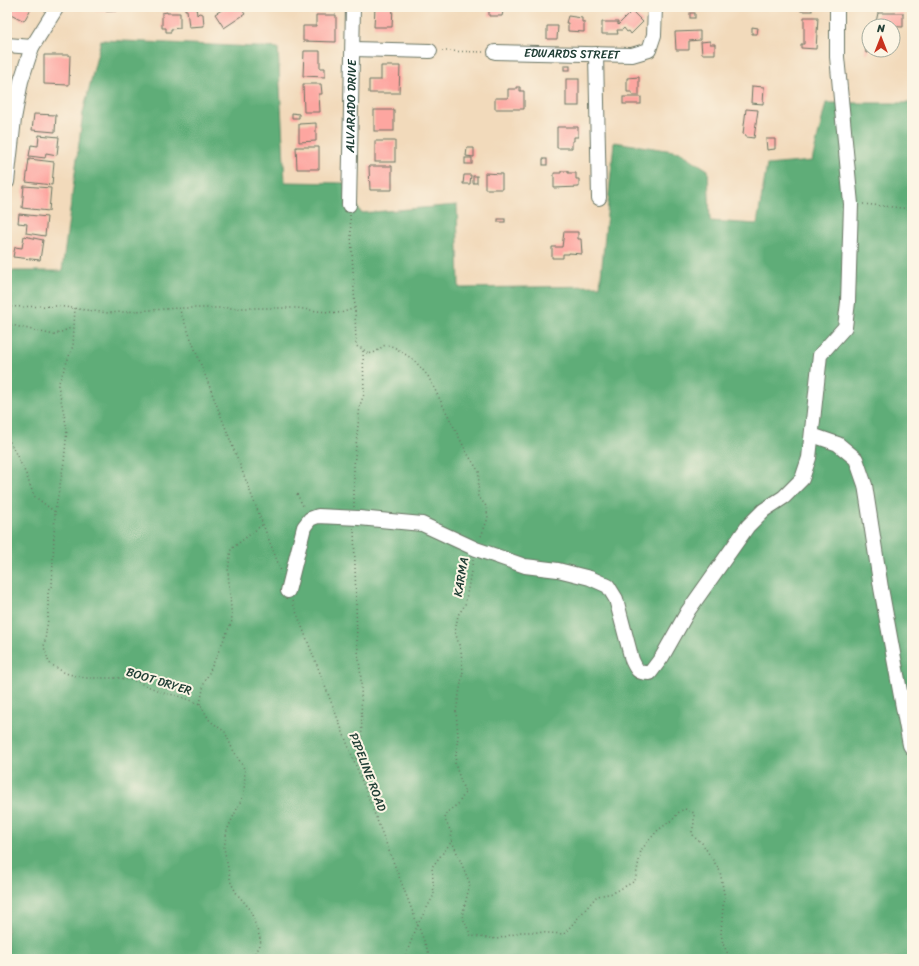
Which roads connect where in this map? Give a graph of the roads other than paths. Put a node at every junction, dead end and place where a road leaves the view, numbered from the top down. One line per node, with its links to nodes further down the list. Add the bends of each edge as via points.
1 (57, 7): 6 (street)
2 (353, 7): 7 (street, ALVARADO DRIVE)
3 (655, 7): 10 (street, EDWARDS STREET, via 654,35 649,50 632,55)
4 (837, 7): 15 (street, via 837,57 851,204 848,302 845,327 820,355)
5 (7, 45): 6 (street)
6 (32, 47): 11 (street)
7 (353, 49): 8 (street); 14 (street, ALVARADO DRIVE)
8 (430, 51)
9 (495, 52): 10 (street, EDWARDS STREET)
10 (596, 54): 13 (street)
11 (10, 133): 12 (street)
12 (7, 182)
13 (599, 198)
14 (349, 205)
15 (812, 435): 16 (street, via 809,458 802,479 784,498 764,510 748,526 688,611 650,673 636,670 616,599 608,586 590,578 558,570 525,566 476,549 422,524 318,516 310,519 304,527); 17 (street, via 838,444 856,459 865,485 881,588)
16 (288, 591)
17 (912, 748)

